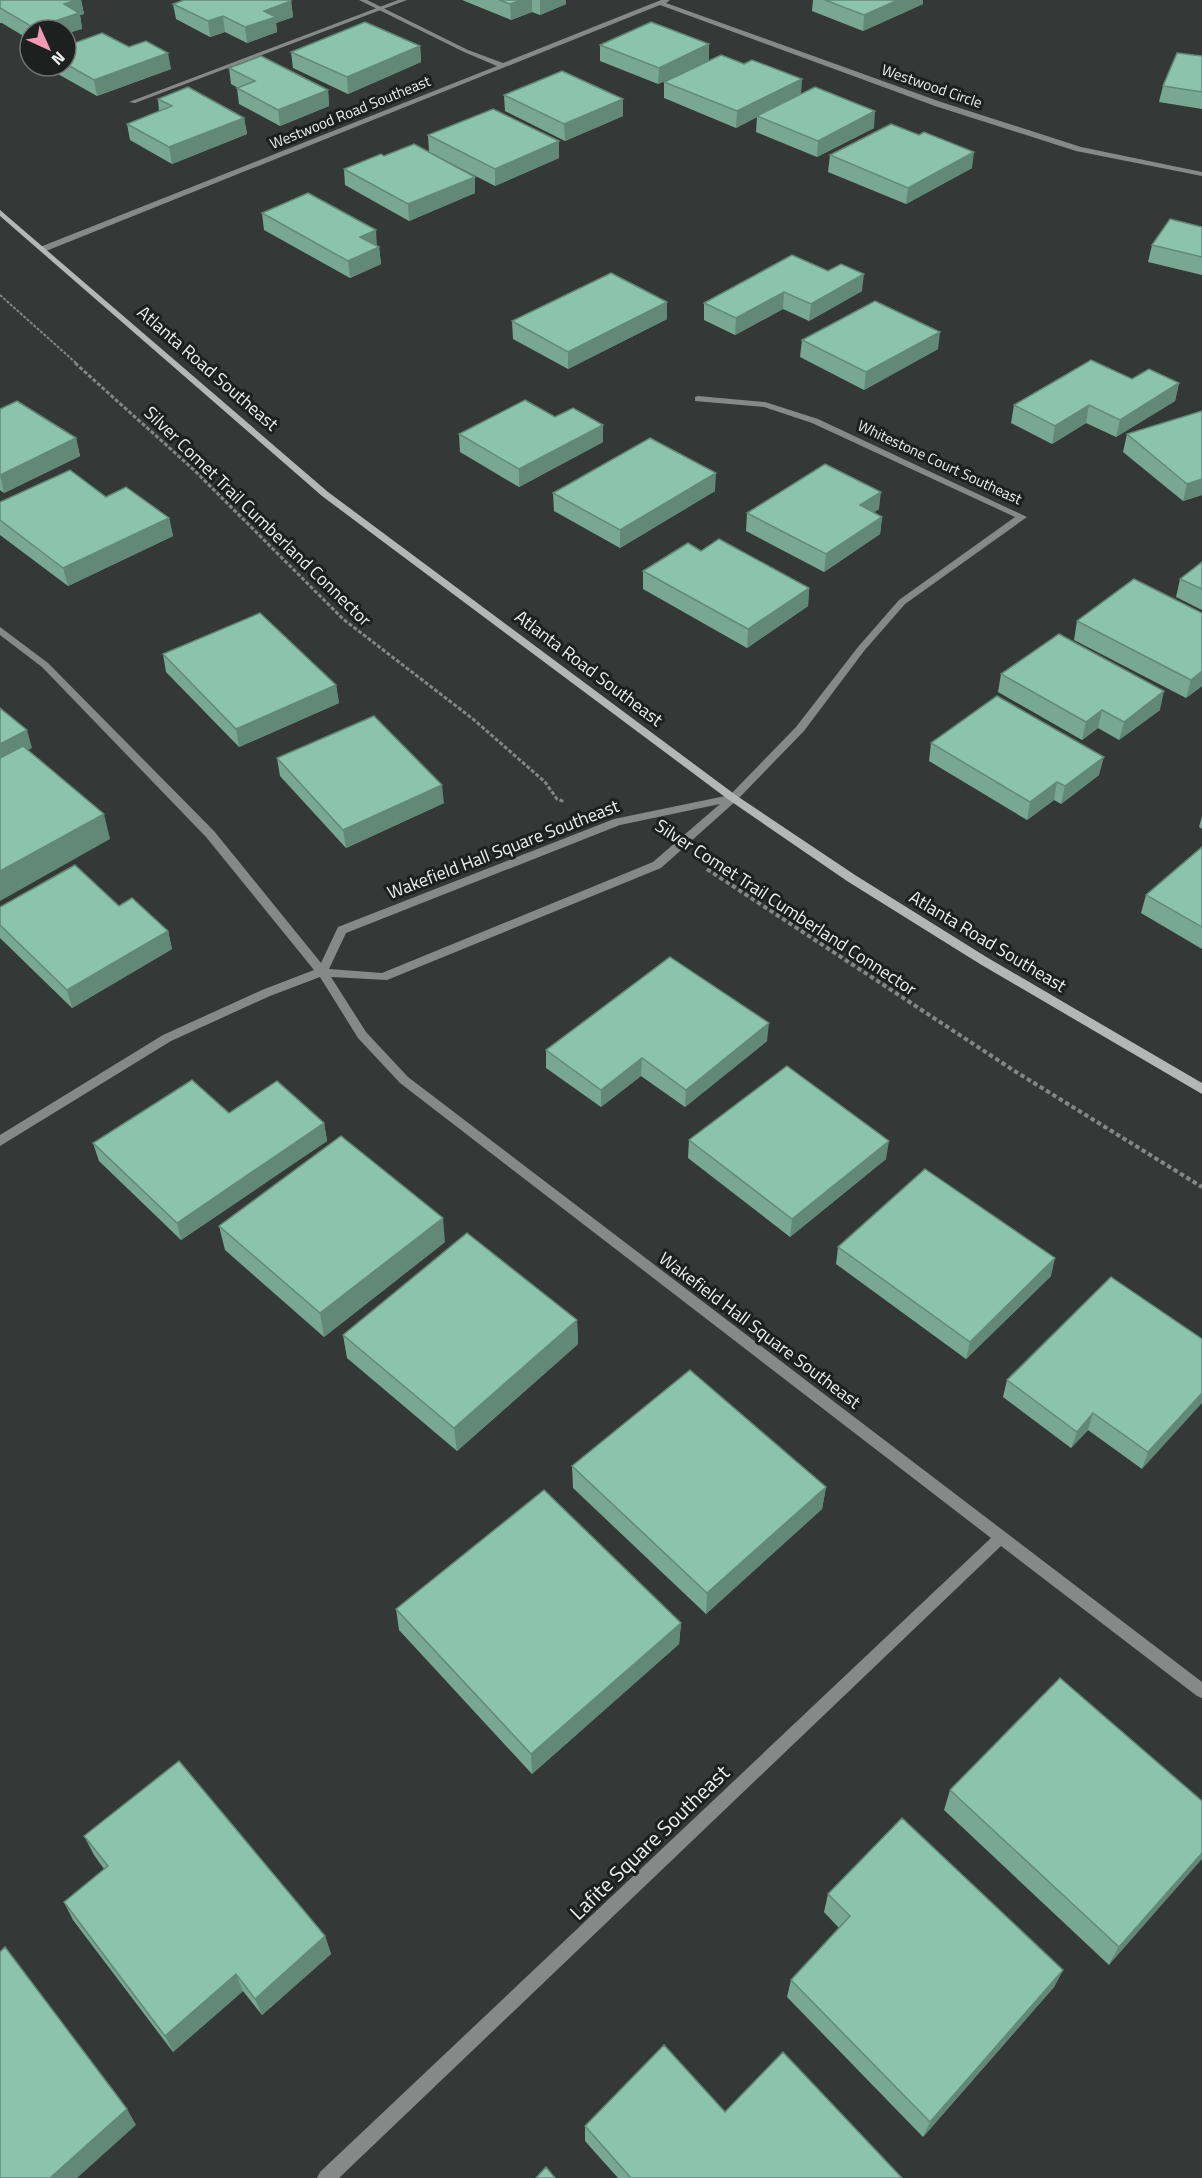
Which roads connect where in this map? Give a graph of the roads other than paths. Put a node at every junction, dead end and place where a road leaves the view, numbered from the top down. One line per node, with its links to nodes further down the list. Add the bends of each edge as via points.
1 (362, 0): 4 (street)
2 (404, 0): 4 (street)
3 (664, 1): 5 (street, Westwood Road Southeast); 7 (street, Westwood Circle, via 938,104 1025,132 1079,149)
4 (381, 9): 5 (street); 6 (street)
5 (504, 66): 9 (street, Westwood Road Southeast)
6 (133, 102)
7 (1202, 174)
8 (0, 212): 9 (main road, Atlanta Road Southeast)
9 (43, 249): 12 (main road, Atlanta Road Southeast, via 325,494)
10 (698, 399): 12 (street, Whitestone Court Southeast, via 765,405 815,421 1022,517 902,602 861,648 800,729)
11 (0, 630): 13 (street, Wakefield Hall Square Southeast, via 45,665 210,834)
12 (733, 798): 13 (street, via 657,865 383,977); 13 (street, Wakefield Hall Square Southeast, via 618,822 342,930); 14 (main road, Atlanta Road Southeast, via 984,961)
13 (322, 972): 15 (street, via 167,1038); 16 (street, Wakefield Hall Square Southeast, via 362,1035 404,1080)
14 (1202, 1089)
15 (0, 1141)
16 (1001, 1537): 17 (street, Wakefield Hall Square Southeast); 18 (street, Lafite Square Southeast)
17 (1202, 1691)
18 (326, 2178)

